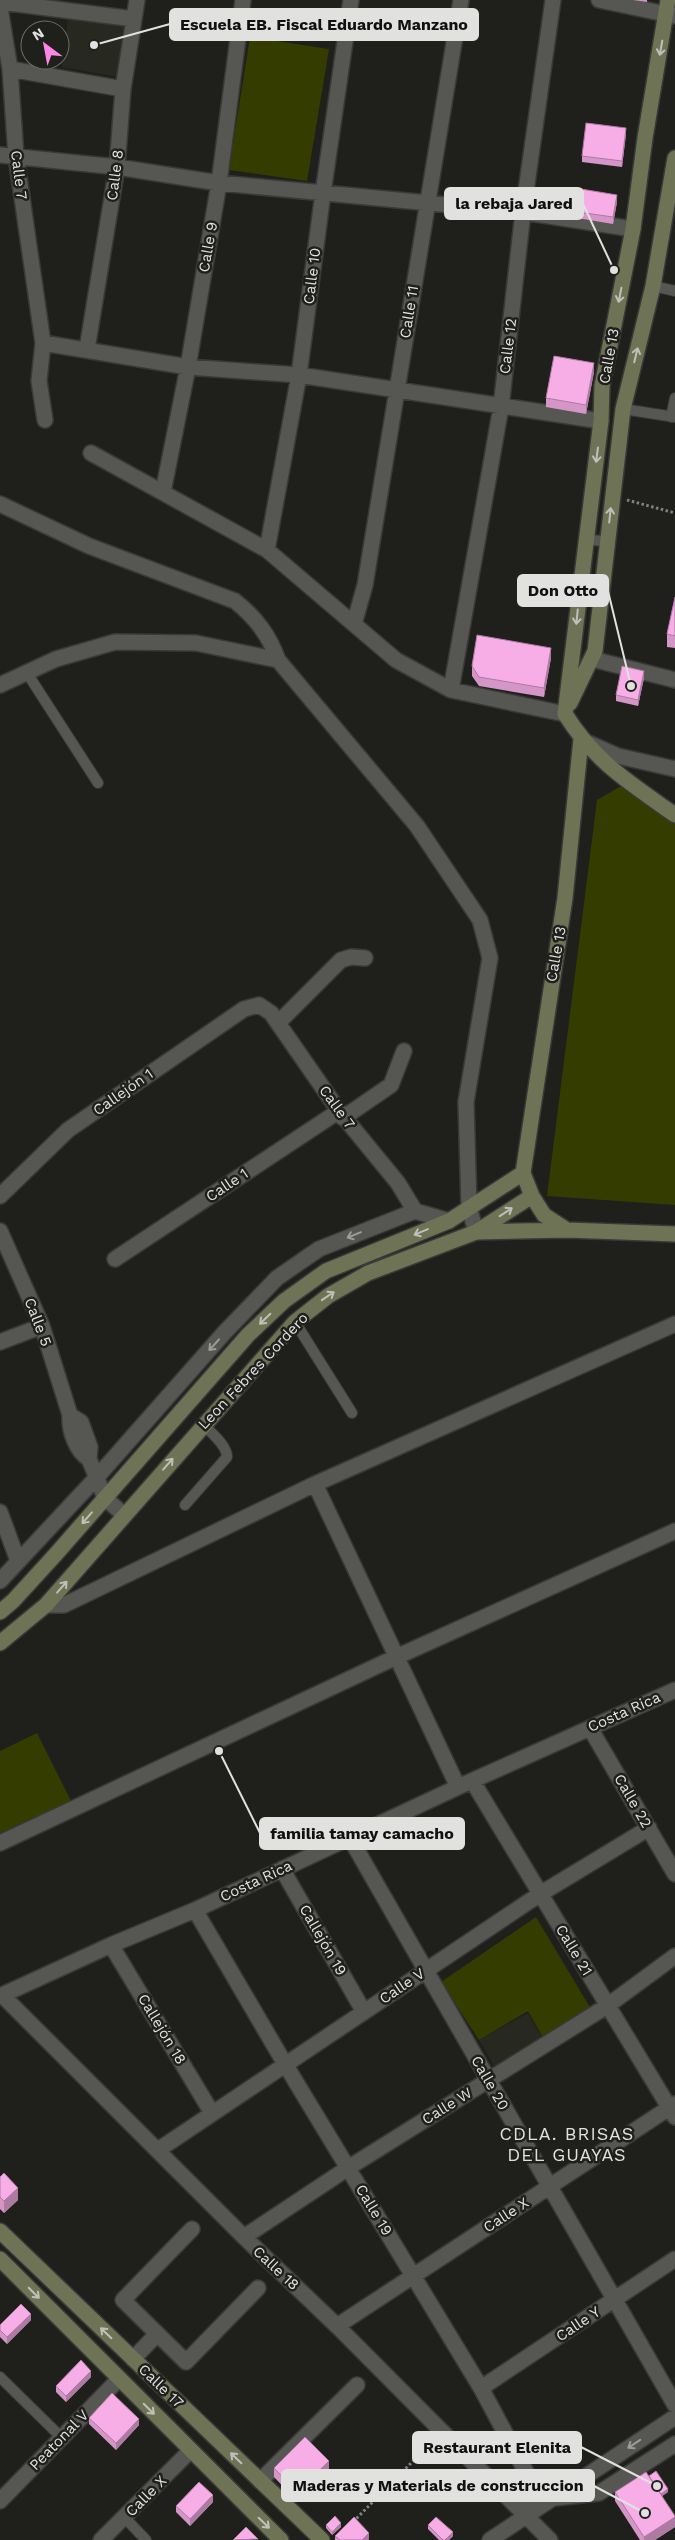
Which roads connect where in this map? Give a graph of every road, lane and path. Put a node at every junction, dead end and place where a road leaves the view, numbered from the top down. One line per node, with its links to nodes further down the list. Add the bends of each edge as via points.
1 (137, 0): 11 (street, Calle 8)
2 (243, 0): 18 (street, Calle 9)
3 (352, 0): 19 (street, Calle 10)
4 (461, 0): 20 (street, Calle 11)
5 (554, 0): 21 (street, Calle 12)
6 (600, 0): 10 (street)
7 (668, 0): 10 (street, Calle 13)
8 (0, 2): 11 (street)
9 (0, 8): 12 (street, Calle 7)
10 (671, 16): 22 (street, Calle 13, one-way to 22, via 645,138)
11 (134, 19): 13 (street, Calle 8)
12 (10, 69): 13 (street); 15 (street, Calle 7)
13 (123, 89): 17 (street, Calle 8)
14 (0, 155): 15 (street)
15 (16, 156): 17 (street); 25 (street, Calle 7)
16 (675, 158): 23 (street, Calle 13)
17 (117, 167): 18 (street); 26 (street, Calle 8)
18 (219, 183): 19 (street); 27 (street, Calle 9)
19 (323, 193): 20 (street); 28 (street, Calle 10)
20 (427, 204): 21 (street); 29 (street, Calle 11)
21 (523, 212): 22 (street); 31 (street, Calle 12)
22 (633, 228): 35 (street, Calle 13, one-way to 35, via 602,386)
23 (653, 286): 24 (lane); 32 (street, Calle 13, one-way to 23)
24 (675, 291)
25 (43, 342): 26 (street); 34 (street, Calle 7, via 39,381)
26 (88, 349): 27 (street)
27 (188, 367): 28 (street); 37 (street, Calle 9)
28 (299, 375): 29 (street); 43 (street, Calle 10)
29 (396, 390): 31 (street); 44 (street, Calle 11, via 365,585)
30 (675, 398): 33 (lane)
31 (501, 407): 35 (street); 50 (street, Calle 12)
32 (623, 410): 33 (lane); 38 (street, Calle 13)
33 (673, 417)
34 (45, 420)
35 (601, 421): 41 (street, Calle 13, one-way to 41)
36 (91, 453): 37 (street)
37 (163, 492): 43 (street)
38 (612, 497): 40 (path); 42 (street, Calle 13, one-way to 38)
39 (0, 504): 46 (street, via 89,546 235,601 252,614 270,639)
40 (675, 512)
41 (587, 540): 42 (lane); 51 (street, Calle 13, one-way to 51)
42 (607, 541): 45 (street, Calle 13)
43 (267, 550): 44 (street)
44 (354, 624): 50 (street, via 396,660)
45 (592, 659): 48 (street); 51 (street, Calle 13)
46 (278, 660): 47 (street, via 196,643 115,642 56,659); 64 (street, via 417,826 480,920 490,958 466,1102)
47 (27, 673): 49 (street); 54 (lane)
48 (675, 680)
49 (0, 685)
50 (451, 690): 51 (street)
51 (565, 714): 52 (street)
52 (581, 739): 53 (street, via 618,756); 55 (street, via 612,770); 61 (street, Calle 13, via 565,898)
53 (675, 769)
54 (98, 783)
55 (675, 815)
56 (365, 958): 58 (street, via 341,960)
57 (259, 1005): 58 (street, Calle 7); 62 (street, Callejón 1, via 244,1009 68,1130)
58 (278, 1023): 60 (street, Calle 7)
59 (404, 1051): 60 (street, Calle 1, via 391,1085)
60 (341, 1114): 65 (street, Calle 7, via 398,1183); 71 (street, Calle 1)
61 (523, 1173): 63 (street); 64 (street, Leon Febres Cordero)
62 (0, 1196)
63 (532, 1196): 67 (street, via 544,1215); 69 (street, Leon Febres Cordero, one-way to 63)
64 (469, 1207): 66 (street, Leon Febres Cordero); 69 (street)
65 (415, 1211): 66 (street); 78 (street, one-way to 78, via 320,1249 277,1278)
66 (449, 1220): 80 (street, Leon Febres Cordero, one-way to 80, via 326,1272 284,1301 248,1335)
67 (567, 1230): 69 (street); 70 (street)
68 (0, 1232): 74 (street, Calle 5)
69 (476, 1232): 72 (street, Leon Febres Cordero, one-way to 69, via 328,1296 368,1273)
70 (675, 1234)
71 (115, 1259)
72 (294, 1322): 76 (lane); 77 (street, Leon Febres Cordero)
73 (675, 1324): 79 (street)
74 (42, 1326): 75 (street); 78 (street, Calle 5, via 80,1454 89,1459)
75 (0, 1342)
76 (352, 1413)
77 (203, 1424): 81 (lane, via 227,1457); 83 (street, Leon Febres Cordero, one-way to 77)
78 (97, 1477): 80 (street, Calle 5); 85 (street)
79 (315, 1484): 87 (street, via 72,1602); 90 (street)
80 (105, 1498): 83 (street, Calle 5); 88 (street, Leon Febres Cordero, one-way to 88)
81 (185, 1505)
82 (0, 1512): 85 (street)
83 (124, 1514): 87 (street, Leon Febres Cordero, one-way to 83)
84 (675, 1531): 90 (street)
85 (18, 1562): 86 (street)
86 (0, 1581)
87 (46, 1605): 89 (street, Leon Febres Cordero)
88 (0, 1612)
89 (0, 1643)
90 (394, 1658): 94 (street); 97 (street)
91 (675, 1690): 92 (street, Costa Rica)
92 (590, 1728): 93 (street, Costa Rica); 95 (street, Calle 22)
93 (473, 1782): 94 (street, Costa Rica); 100 (street, Calle 21)
94 (458, 1788): 96 (street, Costa Rica)
95 (649, 1828): 99 (street, Calle 22); 100 (street, Calle V)
96 (350, 1838): 98 (street, Costa Rica); 104 (street, Calle 20)
97 (0, 1843)
98 (282, 1869): 101 (street, Costa Rica); 107 (street, Callejón 19)
99 (675, 1874)
100 (540, 1894): 104 (street, Calle V); 106 (street, Calle 21)
101 (195, 1910): 102 (street, Costa Rica); 108 (street, Calle 19)
102 (111, 1945): 105 (street, Costa Rica); 111 (street, Callejón 18)
103 (675, 1956): 106 (street, Calle W)
104 (426, 1970): 107 (street, Calle V); 109 (street, Calle 20)
105 (1, 1996): 112 (street, Calle 18)
106 (608, 2006): 109 (street, Calle W); 110 (street, Calle 21)
107 (364, 2012): 108 (street, Calle V)
108 (285, 2064): 111 (street, Calle V); 113 (street, Calle 19)
109 (488, 2080): 113 (street, Calle W); 114 (street, Calle 20)
110 (673, 2110): 114 (street, Calle X)
111 (212, 2113): 112 (street, Calle V)
112 (158, 2150): 117 (street, Calle 18)
113 (348, 2168): 117 (street, Calle W); 120 (street, Calle 19)
114 (550, 2186): 120 (street, Calle X); 122 (street, Calle 20)
115 (192, 2229): 124 (street, via 123,2300)
116 (0, 2231): 125 (street, Calle 17, one-way to 116)
117 (244, 2238): 123 (street, Calle 18)
118 (675, 2259): 122 (street, Calle Y)
119 (1, 2263): 127 (street, Calle 17, one-way to 127)
120 (414, 2276): 123 (street, Calle X); 129 (street, Calle 19)
121 (258, 2288): 124 (street, via 186,2362)
122 (614, 2300): 129 (street, Calle Y); 130 (street, Calle 20)
123 (337, 2326): 139 (street, Calle 18)
124 (157, 2334): 125 (street)
125 (133, 2359): 136 (street, Calle 17, one-way to 125)
126 (0, 2377): 132 (lane)
127 (119, 2378): 132 (street, Peatonal V); 134 (street, Calle 17, one-way to 134)
128 (357, 2386): 136 (street)
129 (481, 2388): 139 (street, Calle 19, via 533,2485)
130 (675, 2406)
131 (675, 2417): 137 (street, one-way to 137)
132 (61, 2438): 138 (street, Peatonal V)
133 (675, 2444): 137 (street, via 599,2493)
134 (190, 2451): 140 (street, Calle X); 144 (street, Calle 17, one-way to 144)
135 (418, 2457): 141 (path)
136 (260, 2480): 145 (street, Calle 17)
137 (554, 2498): 139 (street)
138 (0, 2501)
139 (526, 2516): 146 (street); 147 (street, Calle 18)
140 (124, 2518): 142 (street, Calle X); 143 (lane)
141 (348, 2526)
142 (101, 2540)
143 (146, 2540)
144 (281, 2540)
145 (322, 2540)
146 (490, 2540)
147 (550, 2540)

